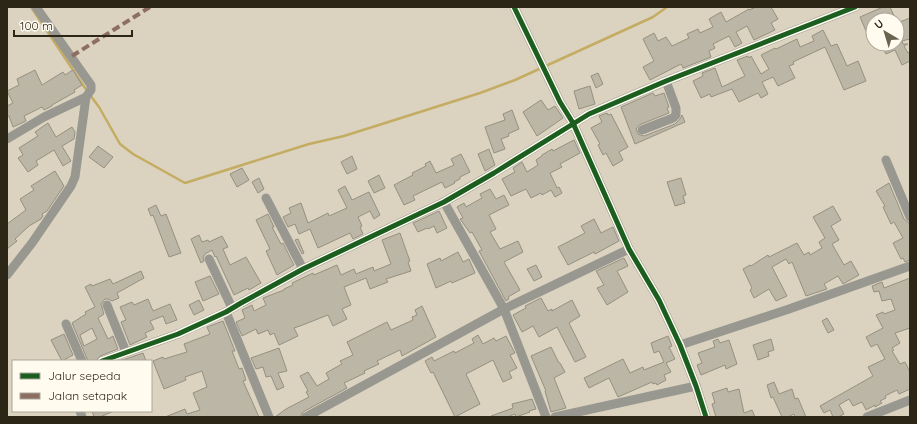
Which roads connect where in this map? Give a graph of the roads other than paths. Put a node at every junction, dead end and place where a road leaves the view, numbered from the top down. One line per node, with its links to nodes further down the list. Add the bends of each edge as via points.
1 (36, 7): 5 (street, via 91,85)
2 (514, 7): 6 (street, via 560,102)
3 (855, 7): 4 (street)
4 (666, 81): 6 (street); 7 (street, via 676,115)
5 (88, 94): 8 (street); 17 (street, via 72,186)
6 (573, 123): 11 (street); 13 (street)
7 (642, 130)
8 (7, 140)
9 (886, 160): 12 (street)
10 (266, 198): 16 (street)
11 (444, 202): 16 (street); 19 (street)
12 (910, 217)
13 (629, 249): 19 (street); 22 (street, via 659,300)
14 (209, 259): 20 (street)
15 (910, 266): 22 (street)
16 (303, 269): 20 (street)
17 (7, 275)
18 (107, 305): 23 (street)
19 (504, 309): 29 (street); 30 (street)
20 (229, 310): 23 (street, via 178,334); 28 (street)
21 (66, 324): 24 (street)
22 (680, 345): 26 (street)
23 (126, 352): 25 (street)
24 (82, 360)
25 (105, 360)
26 (696, 386): 31 (street); 32 (street)
27 (910, 400): 33 (street)
28 (269, 417)
29 (306, 417)
30 (546, 417)
31 (555, 417)
32 (706, 417)
33 (867, 417)

